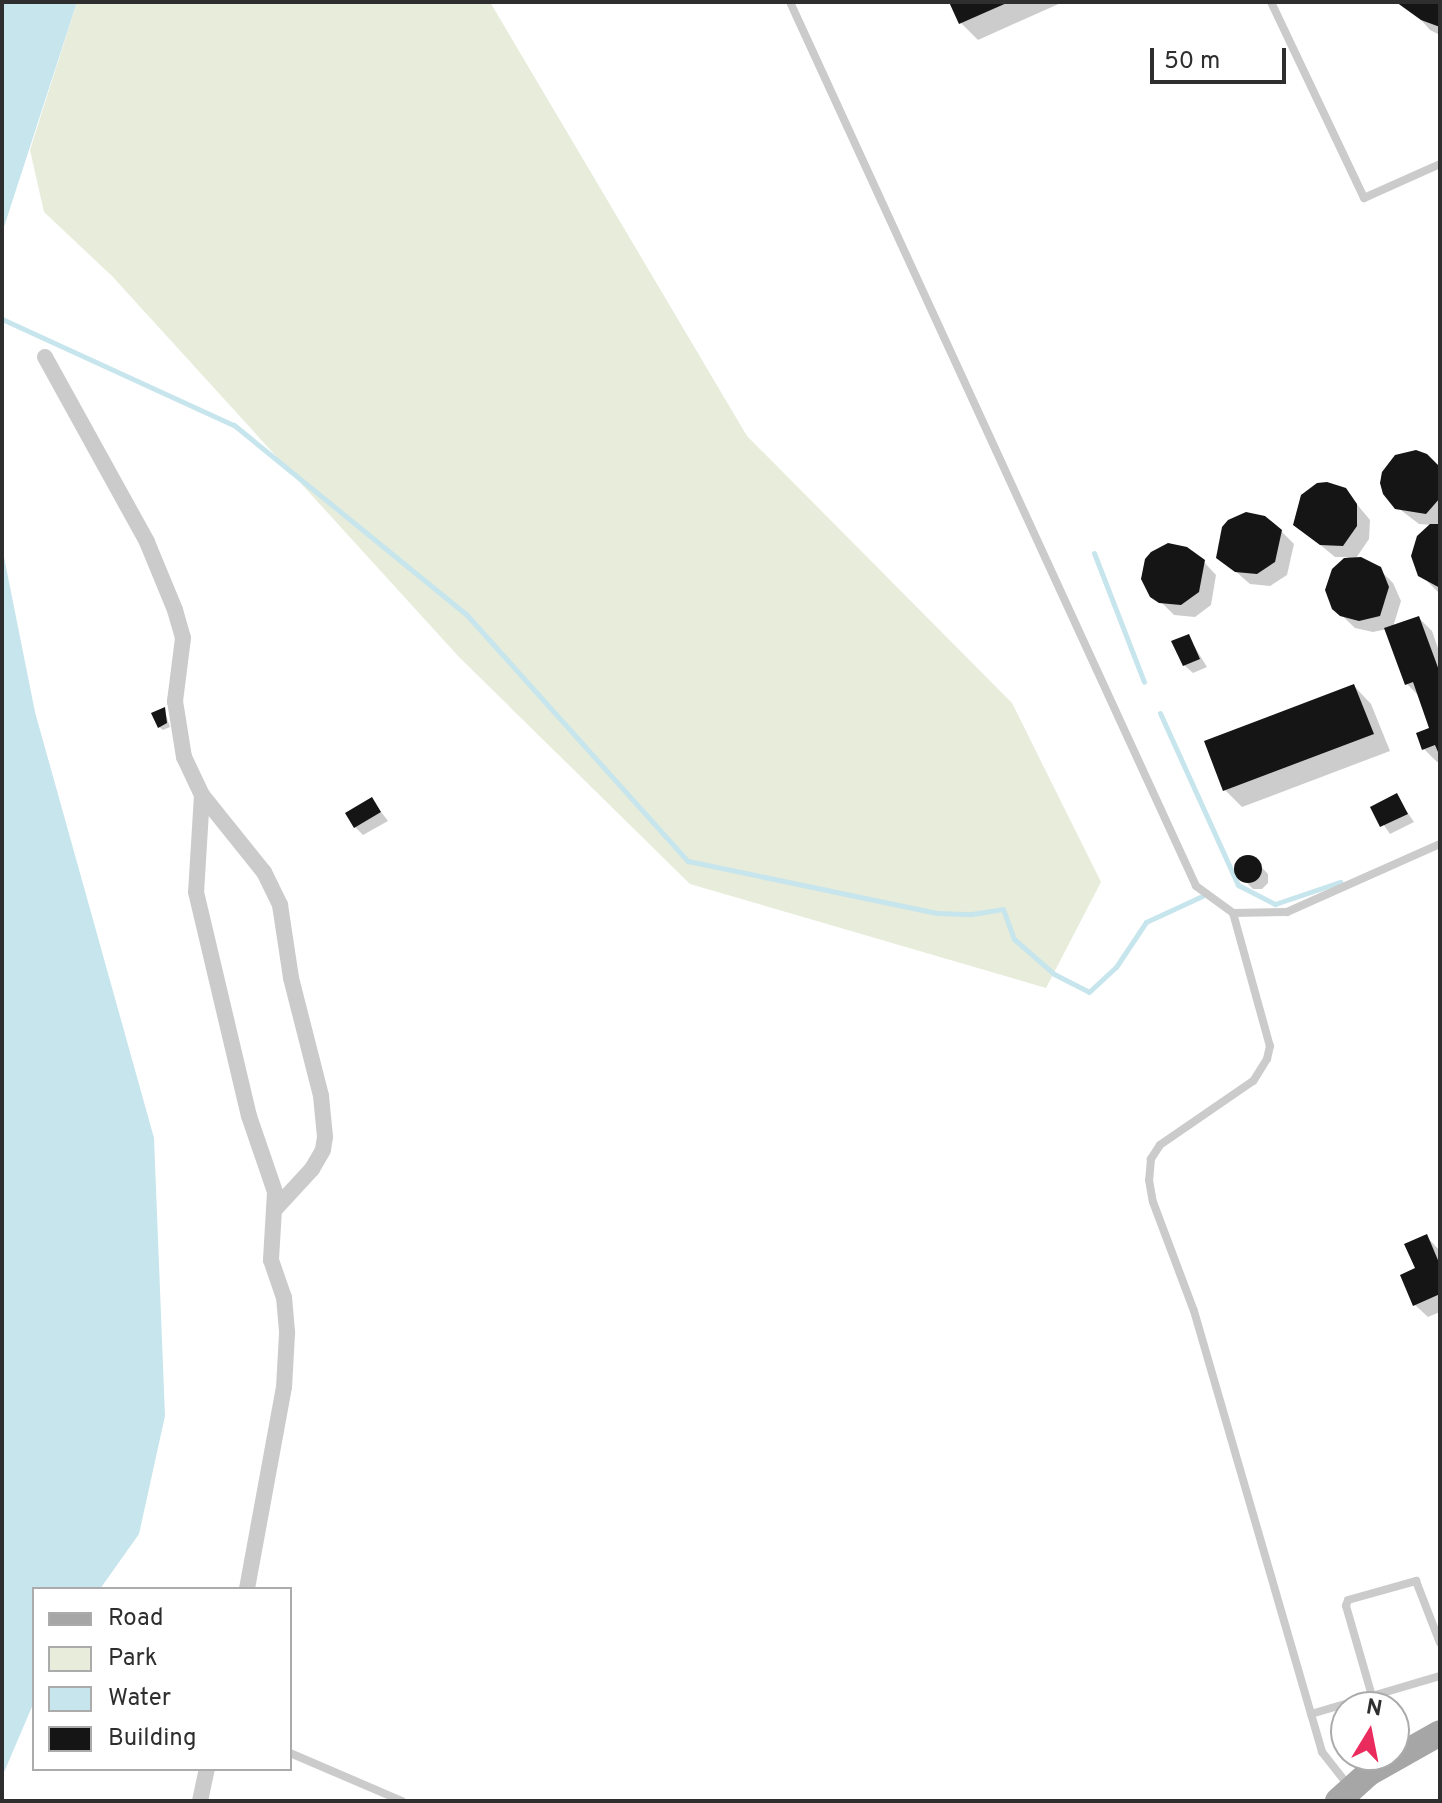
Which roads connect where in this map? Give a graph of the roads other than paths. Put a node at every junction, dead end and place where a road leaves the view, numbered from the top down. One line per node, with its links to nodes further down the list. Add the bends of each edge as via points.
1 (790, 2): 7 (lane, via 1196,886)
2 (1271, 2): 3 (lane, via 1364,198)
3 (1440, 164)
4 (45, 357): 5 (street, via 147,542 175,610 183,638 177,728)
5 (202, 795): 8 (street, via 196,892); 8 (street, via 264,872 280,905 291,978 321,1096 323,1150)
6 (1440, 844): 7 (lane, via 1287,912)
7 (1233, 913): 15 (lane, via 1270,1046 1267,1059 1253,1081 1160,1145 1151,1159 1149,1180 1194,1311)
8 (276, 1208): 9 (street, via 270,1251 284,1297 287,1362)
9 (247, 1587)
10 (1440, 1643): 12 (lane, via 1416,1581 1348,1600)
11 (1440, 1676): 13 (lane)
12 (1371, 1691)
13 (1389, 1691)
14 (1330, 1708): 15 (lane)
15 (1311, 1714): 19 (lane, via 1322,1752)
16 (1440, 1733): 19 (main road, via 1410,1747)
17 (292, 1754): 21 (lane)
18 (207, 1771): 20 (street)
19 (1345, 1795)
20 (200, 1801)
21 (402, 1801)

